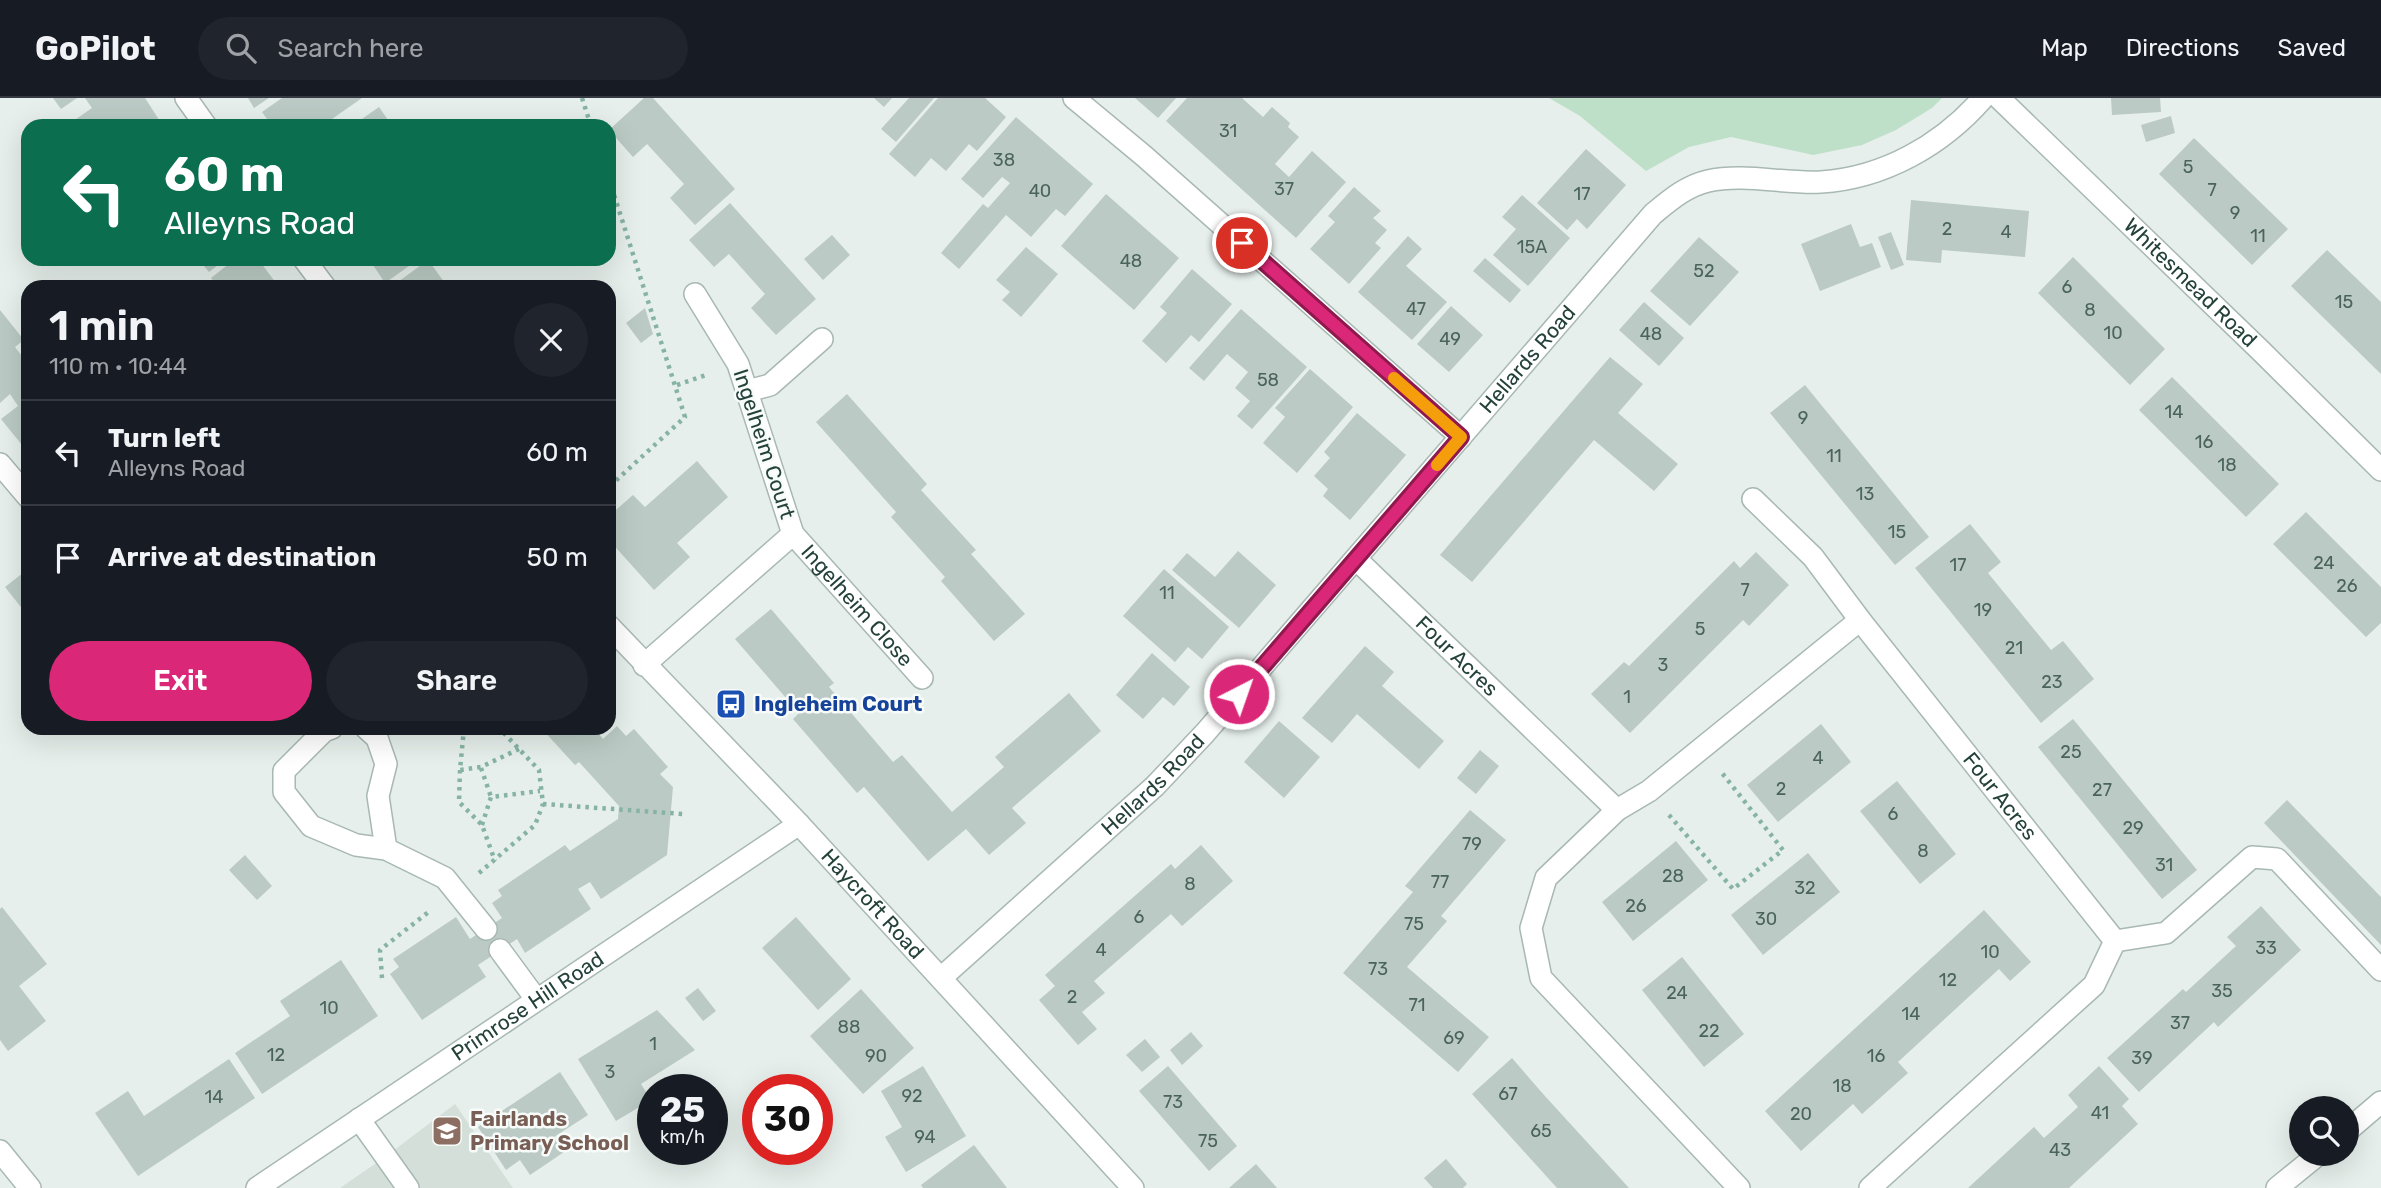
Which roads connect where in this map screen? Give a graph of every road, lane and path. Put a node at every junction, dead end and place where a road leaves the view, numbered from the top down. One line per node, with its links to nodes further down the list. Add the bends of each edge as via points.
1 (186, 98): 6 (street)
2 (582, 98): 7 (path)
3 (1074, 98): 12 (street)
4 (1983, 98): 12 (street, Hellards Road, via 1945,136 1868,174 1820,182 1724,179 1699,184 1674,197 1653,214)
5 (1999, 98): 14 (street, Whitesmead Road)
6 (201, 119)
7 (589, 119)
8 (616, 201): 15 (path, via 685,417)
9 (695, 294): 11 (street, Ingelheim Court, via 738,364)
10 (822, 339): 11 (street, via 770,385)
11 (747, 391): 18 (street, Ingelheim Court)
12 (1461, 437): 19 (street, Hellards Road)
13 (0, 464): 16 (street)
14 (2381, 470)
15 (616, 481)
16 (21, 489)
17 (1753, 499): 20 (street, Four Acres, via 1813,557)
18 (793, 534): 22 (street, Ingelheim Court); 23 (street, Ingelheim Close)
19 (1356, 559): 36 (street, Four Acres); 48 (street, Hellards Road, via 1155,786)
20 (1860, 620): 28 (street); 44 (street, Four Acres)
21 (616, 634): 22 (street, Haycroft Road)
22 (644, 665): 38 (street, Haycroft Road)
23 (922, 678)
24 (320, 735): 40 (street, via 284,771 284,792 311,826 356,845)
25 (374, 735): 40 (street, via 386,764 378,796)
26 (464, 735): 31 (path)
27 (506, 735): 29 (path)
28 (1702, 748): 33 (street); 33 (path, via 1783,850 1733,889)
29 (519, 749): 30 (path); 32 (path, via 539,770)
30 (481, 767): 31 (path); 34 (path)
31 (460, 770): 39 (path, via 460,802)
32 (540, 791): 34 (path); 35 (path)
33 (1649, 791): 36 (street)
34 (491, 797): 39 (path)
35 (543, 804): 37 (path); 41 (path, via 535,825)
36 (1617, 810): 60 (street, via 1546,878 1531,928 1541,978)
37 (683, 814)
38 (799, 824): 48 (street, Haycroft Road); 49 (street, Primrose Hill Road)
39 (482, 825): 41 (path)
40 (386, 849): 42 (street, via 445,878)
41 (495, 861): 42 (path)
42 (456, 891): 43 (street); 47 (path, via 380,950)
43 (486, 929)
44 (2115, 941): 46 (street, via 2166,933 2252,857 2277,859); 61 (street, via 2094,985)
45 (500, 950): 49 (street)
46 (2381, 970)
47 (382, 978)
48 (941, 978): 59 (street, Haycroft Road)
49 (536, 999): 51 (street, Primrose Hill Road)
50 (2381, 1102): 52 (street)
51 (359, 1119): 57 (street, Primrose Hill Road); 58 (street)
52 (2359, 1121)
53 (0, 1150): 56 (street)
54 (2308, 1166): 55 (street)
55 (2291, 1184)
56 (30, 1188)
57 (257, 1188)
58 (408, 1188)
59 (1132, 1188)
60 (1739, 1188)
61 (1870, 1188)

